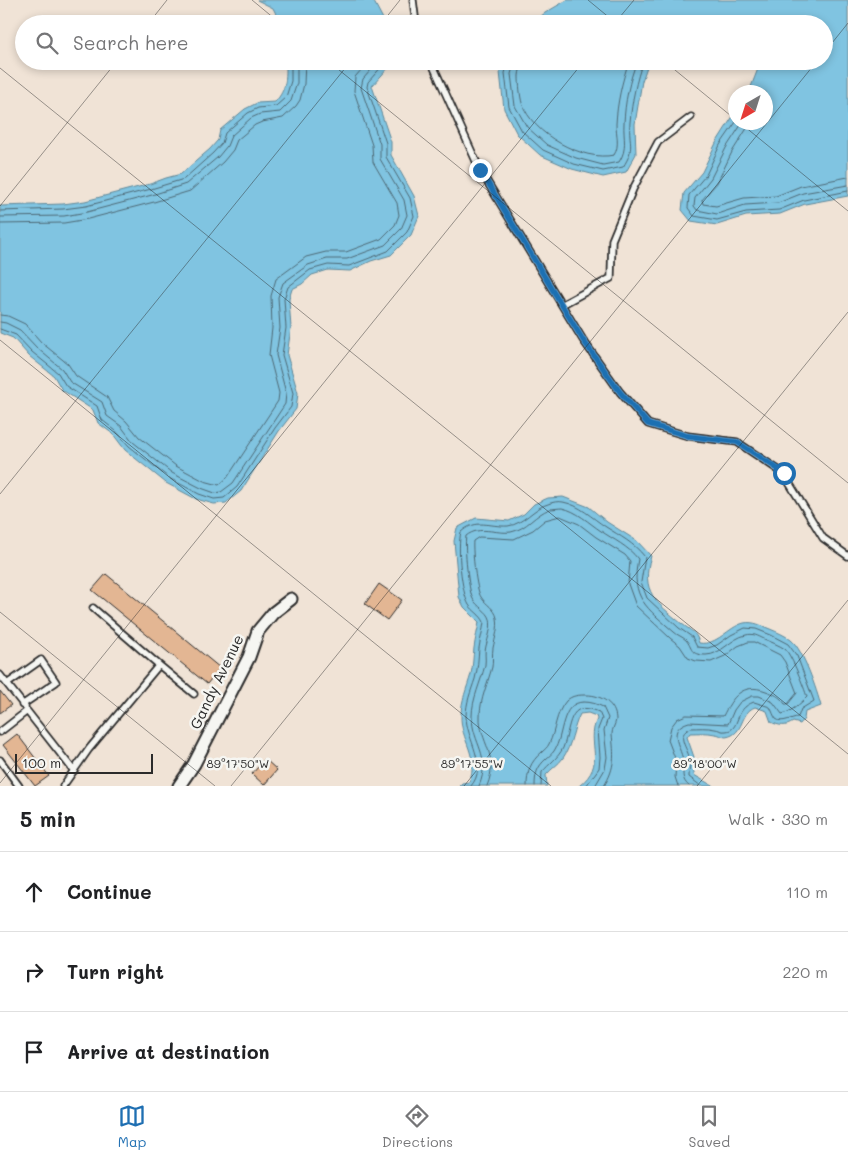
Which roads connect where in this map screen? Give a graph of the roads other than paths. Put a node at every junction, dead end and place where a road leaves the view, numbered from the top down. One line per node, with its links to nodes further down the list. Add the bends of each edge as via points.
1 (413, 0): 2 (lane)
2 (415, 15)
3 (435, 70): 5 (lane, via 480,170)
4 (691, 117): 5 (lane, via 658,142 633,189 612,240 611,278)
5 (563, 304): 6 (lane, via 583,340 620,392 648,424 688,436 737,442 784,473 823,538)
6 (848, 556)
7 (291, 599): 20 (street, Gandy Avenue, via 258,631 249,657 194,764)
8 (93, 608): 9 (lane)
9 (159, 665): 12 (lane); 17 (lane, via 114,716)
10 (0, 675): 11 (lane)
11 (7, 684): 13 (lane); 13 (lane, via 41,660 56,682)
12 (194, 694)
13 (22, 704): 14 (lane)
14 (28, 711): 15 (lane); 17 (lane)
15 (0, 732)
16 (0, 760): 18 (lane)
17 (74, 771): 19 (lane)
18 (19, 786)
19 (63, 786)
20 (179, 786)

